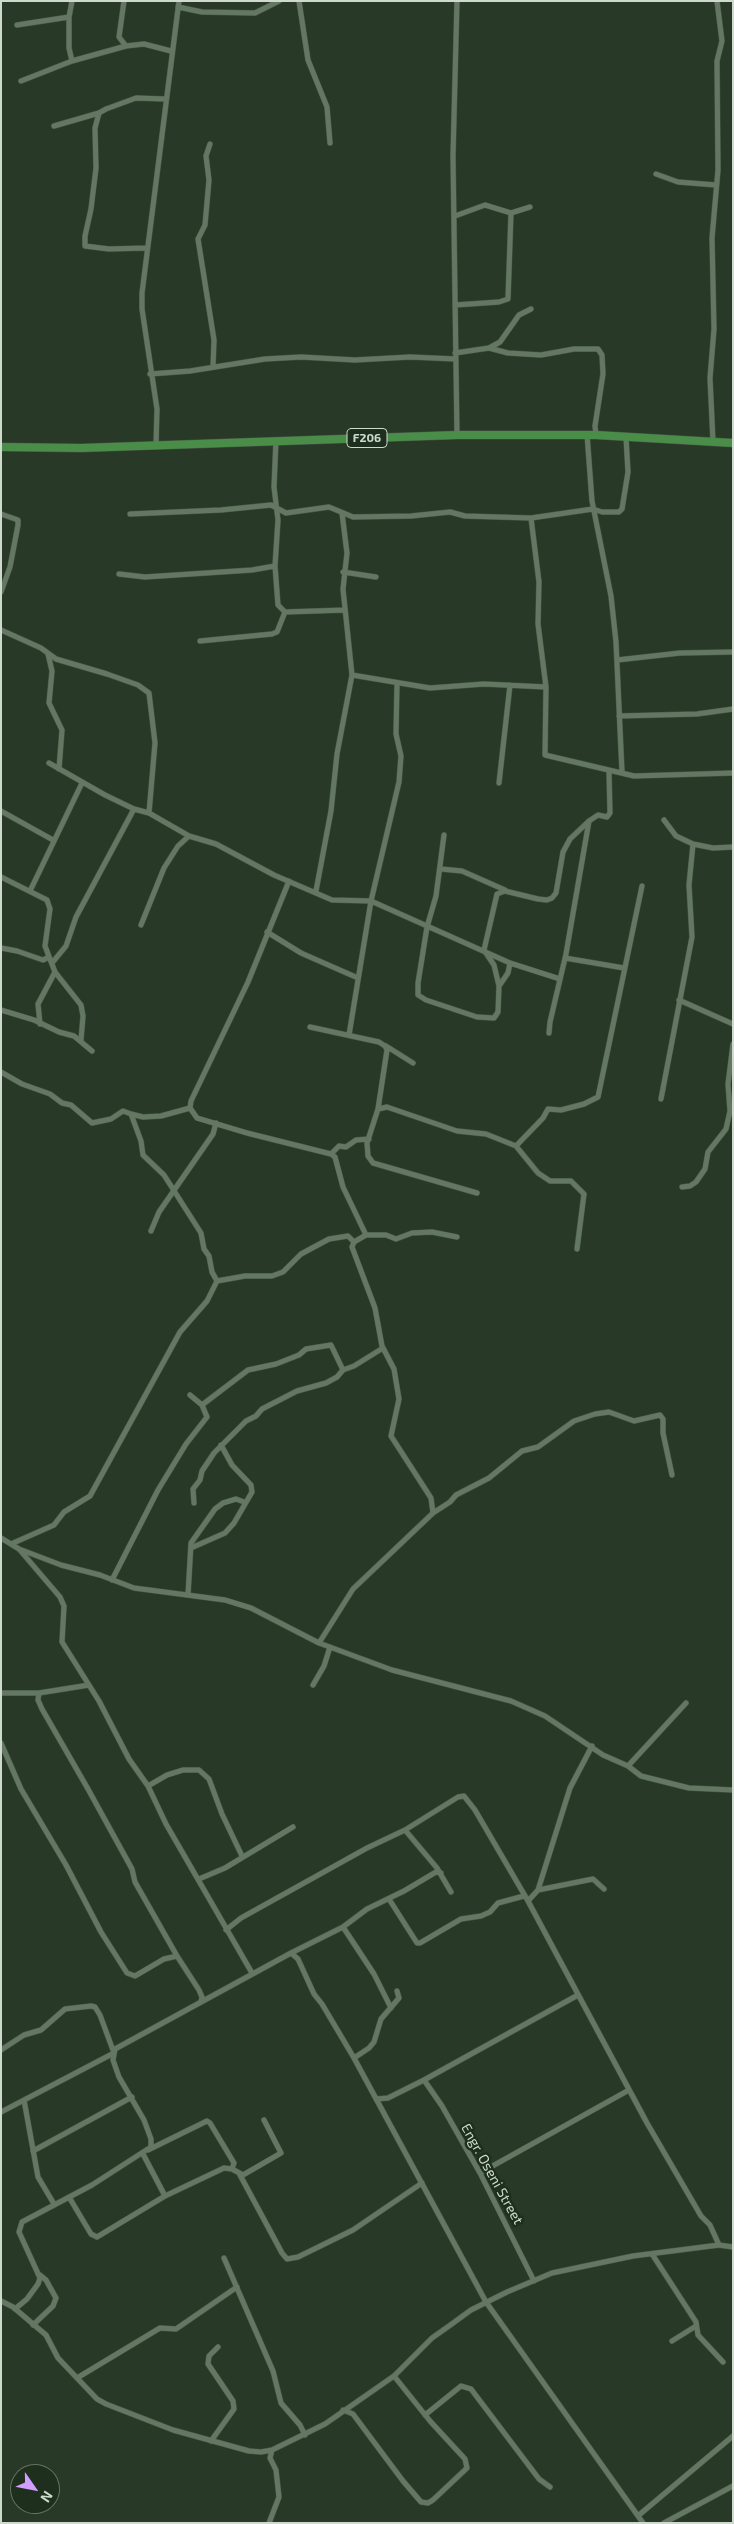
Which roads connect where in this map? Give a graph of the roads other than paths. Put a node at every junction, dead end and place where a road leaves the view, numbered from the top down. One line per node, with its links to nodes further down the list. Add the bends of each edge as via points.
1 (72, 1): 8 (street)
2 (124, 1): 10 (street, via 119,37)
3 (279, 1): 7 (street, via 256,13 202,12)
4 (299, 1): 17 (street, via 308,60 327,107)
5 (457, 1): 23 (street)
6 (717, 1): 20 (street, via 722,41 717,61)
7 (178, 4): 11 (street)
8 (69, 18): 9 (street); 12 (street)
9 (17, 25)
10 (126, 46): 11 (street, via 144,44); 12 (street)
11 (171, 51): 14 (street)
12 (72, 61): 13 (street)
13 (21, 81)
14 (166, 99): 15 (street, via 136,98); 24 (street)
15 (99, 114): 16 (street); 24 (street, via 95,128 96,168 85,246)
16 (54, 126)
17 (330, 143)
18 (210, 144): 29 (street, via 206,156 209,180 205,225 198,239 212,322)
19 (656, 174): 20 (street, via 678,182)
20 (716, 184): 36 (street, via 710,378)
21 (530, 207): 22 (street)
22 (511, 213): 23 (street, via 485,205); 25 (street, via 508,299)
23 (455, 216): 25 (street)
24 (146, 248): 30 (street, via 142,309 149,345)
25 (455, 305): 28 (street)
26 (531, 309): 27 (street, via 519,315 508,334)
27 (490, 348): 28 (street); 33 (street, via 508,353 541,355 574,349 598,349 602,355 603,374)
28 (456, 356): 29 (street, via 355,360 301,357); 32 (street)
29 (213, 367): 30 (street)
30 (150, 374): 38 (street, via 157,409)
31 (587, 434): 32 (main road, F206); 33 (main road, F206); 41 (street)
32 (457, 435): 35 (main road, F206)
33 (596, 435): 34 (main road, F206)
34 (626, 436): 36 (main road, F206); 41 (street, via 628,472 622,509 619,512 602,512)
35 (276, 440): 38 (main road, F206); 40 (street)
36 (713, 442): 37 (main road, F206)
37 (733, 443)
38 (156, 445): 39 (main road, F206)
39 (1, 447)
40 (276, 509): 42 (street, via 286,513 329,507); 44 (street, via 271,505); 46 (street)
41 (593, 509): 45 (street); 57 (street, via 611,596)
42 (342, 513): 45 (street, via 353,517 450,512 465,516); 47 (street, via 346,553)
43 (1, 514): 50 (street, via 18,520 10,567)
44 (130, 514)
45 (531, 518): 61 (street)
46 (275, 566): 48 (street, via 145,577); 52 (street, via 278,605)
47 (343, 572): 49 (street); 51 (street)
48 (120, 574)
49 (376, 577)
50 (1, 592)
51 (345, 610): 52 (street); 58 (street)
52 (284, 612): 54 (street, via 277,632 272,634)
53 (1, 630): 55 (street)
54 (200, 641)
55 (41, 648): 65 (street, via 52,663 49,703 62,730); 73 (street, via 56,659 138,685 148,693 155,743)
56 (733, 652): 57 (street, via 680,653)
57 (617, 660): 63 (street)
58 (352, 675): 59 (street); 86 (street)
59 (397, 684): 60 (street, via 430,688); 88 (street, via 396,734 401,756 400,782)
60 (510, 685): 61 (street); 69 (street)
61 (546, 687): 66 (street, via 545,755)
62 (733, 709): 63 (street, via 697,714)
63 (619, 716): 67 (street)
64 (48, 763): 65 (street)
65 (59, 769): 70 (street)
66 (609, 772): 67 (street); 75 (street, via 610,813 607,817 598,815)
67 (622, 772): 68 (street, via 634,776)
68 (733, 773)
69 (499, 782)
70 (82, 783): 71 (street); 78 (street)
71 (134, 809): 73 (street); 96 (street, via 76,917 66,946)
72 (1, 811): 78 (street)
73 (149, 813): 77 (street)
74 (664, 820): 79 (street, via 676,836)
75 (589, 821): 87 (street, via 570,839 563,852 556,893 552,898 538,899); 95 (street)
76 (444, 835): 81 (street)
77 (189, 836): 83 (street, via 216,844); 89 (street, via 178,846 164,868)
78 (52, 840): 85 (street)
79 (694, 844): 80 (street, via 713,848); 103 (street, via 689,885 692,936)
80 (733, 847)
81 (441, 869): 87 (street, via 468,873); 90 (street)
82 (1, 877): 85 (street)
83 (289, 881): 86 (street); 91 (street)
84 (642, 886): 98 (street)
85 (30, 891): 94 (street, via 47,900 50,909 45,946)
86 (316, 891): 88 (street, via 332,900)
87 (505, 891): 93 (street, via 497,894)
88 (371, 901): 90 (street); 100 (street)
89 (142, 925)
90 (428, 927): 93 (street); 102 (street, via 418,995 477,1017 494,1018 498,1012)
91 (267, 932): 100 (street, via 301,953); 117 (street, via 248,982)
92 (1, 948): 94 (street, via 43,960)
93 (484, 950): 97 (street); 102 (street, via 494,965)
94 (49, 957): 96 (street)
95 (565, 958): 98 (street); 101 (street)
96 (52, 963): 99 (street)
97 (510, 963): 101 (street); 102 (street, via 508,973)
98 (624, 968): 122 (street, via 598,1097 561,1110 548,1109)
99 (55, 972): 105 (street, via 38,1004); 110 (street, via 81,1005)
100 (358, 978): 109 (street)
101 (560, 979): 108 (street)
102 (499, 986)
103 (679, 1000): 106 (street); 116 (street)
104 (1, 1010): 105 (street)
105 (40, 1024): 110 (street)
106 (733, 1024)
107 (310, 1027): 109 (street)
108 (549, 1033)
109 (349, 1035): 112 (street)
110 (81, 1040): 113 (street)
111 (733, 1044): 124 (street, via 729,1076 730,1111 726,1129 708,1152 705,1168 696,1182)
112 (385, 1046): 114 (street); 118 (street)
113 (92, 1051)
114 (413, 1063)
115 (1, 1072): 119 (street, via 71,1105 92,1123 111,1119 123,1111)
116 (661, 1100)
117 (190, 1108): 119 (street, via 143,1118); 120 (street, via 197,1118)
118 (378, 1109): 121 (street); 122 (street, via 387,1107 457,1132 486,1134)
119 (131, 1114): 125 (street, via 143,1155)
120 (216, 1123): 123 (street); 125 (street, via 213,1134)
121 (369, 1139): 123 (street, via 356,1140 346,1147 339,1146); 126 (street, via 368,1156 373,1163)
122 (516, 1146): 131 (street, via 538,1173 550,1181 571,1181 584,1194)
123 (331, 1154): 128 (street)
124 (682, 1187)
125 (174, 1190): 127 (street, via 159,1212); 132 (street, via 200,1233)
126 (477, 1193)
127 (152, 1231)
128 (366, 1235): 129 (street, via 386,1235 396,1239 412,1233 432,1232); 130 (street)
129 (457, 1237)
130 (354, 1242): 132 (street, via 348,1236 329,1239 301,1254 283,1272 272,1276); 133 (street, via 352,1247 375,1308)
131 (577, 1249)
132 (217, 1281): 143 (street, via 208,1301 180,1332 90,1496 64,1512 54,1525)
133 (384, 1348): 134 (street); 141 (street, via 394,1369 399,1399 391,1436 431,1498)
134 (343, 1370): 136 (street, via 331,1345 306,1349 300,1355 276,1364 248,1370); 137 (street, via 326,1383 297,1391 262,1409)
135 (190, 1395): 136 (street)
136 (202, 1405): 146 (street, via 207,1417 158,1490)
137 (221, 1445): 139 (street, via 202,1471 194,1489); 140 (street, via 232,1465 251,1485 252,1492)
138 (672, 1475): 141 (street, via 660,1415 634,1421 609,1412 595,1414 574,1421 538,1447 522,1451 489,1478 456,1495)
139 (194, 1502)
140 (244, 1502): 144 (street, via 225,1533); 144 (street, via 223,1503)
141 (433, 1513): 148 (street, via 353,1589)
142 (1, 1538): 143 (street)
143 (11, 1544): 145 (street)
144 (190, 1548): 147 (street)
145 (19, 1549): 146 (street); 150 (street, via 60,1597 64,1606 62,1642)
146 (112, 1580): 147 (street, via 134,1588)
147 (188, 1595): 148 (street, via 225,1600 251,1608)
148 (319, 1643): 149 (street)
149 (330, 1647): 151 (street); 156 (street, via 392,1670 511,1701 545,1716)
150 (90, 1685): 152 (street); 158 (street, via 122,1746)
151 (313, 1685)
152 (38, 1693): 153 (street); 173 (street, via 38,1700 55,1733)
153 (1, 1694)
154 (686, 1703): 157 (street)
155 (1, 1743): 173 (street, via 20,1790 127,1973 135,1976 164,1959)
156 (592, 1746): 157 (street, via 603,1755); 166 (street, via 570,1788)
157 (628, 1766): 159 (street, via 641,1776 677,1786)
158 (148, 1786): 162 (street, via 167,1775 199,1770 209,1779); 164 (street)
159 (733, 1790)
160 (293, 1827): 162 (street)
161 (405, 1830): 163 (street); 169 (street, via 464,1796 476,1810); 171 (street, via 248,1914)
162 (242, 1856): 164 (street, via 226,1868)
163 (440, 1873): 167 (street); 168 (street, via 436,1872)
164 (199, 1879): 171 (street)
165 (604, 1889): 166 (street, via 593,1879)
166 (538, 1890): 169 (street)
167 (451, 1892)
168 (389, 1899): 169 (street, via 417,1943 461,1919 482,1916 498,1903); 170 (street, via 367,1909)
169 (526, 1899): 176 (street)
170 (343, 1928): 172 (street); 178 (street, via 374,1974)
171 (226, 1930): 174 (street)
172 (291, 1953): 174 (street); 181 (street)
173 (177, 1956): 177 (street, via 199,1990)
174 (252, 1973): 177 (street)
175 (397, 1991): 178 (street, via 399,1998)
176 (578, 1995): 182 (street); 183 (street)
177 (200, 2002): 180 (street)
178 (391, 2008): 181 (street, via 381,2019 370,2048)
179 (1, 2050): 180 (street, via 24,2035 41,2030 65,2009 91,2006 100,2015)
180 (114, 2052): 184 (street, via 113,2060 119,2076); 186 (street)
181 (354, 2058): 185 (street)
182 (424, 2080): 185 (street, via 388,2098); 193 (street, Engr. Oseni Street)
183 (629, 2090): 193 (street); 199 (street)
184 (132, 2097): 189 (street, via 148,2130 151,2143); 190 (street)
185 (376, 2099): 195 (street)
186 (24, 2100): 187 (street); 190 (street)
187 (1, 2112)
188 (264, 2120): 194 (street, via 281,2153)
189 (148, 2150): 191 (street); 192 (street, via 207,2121 234,2162)
190 (33, 2151): 198 (street, via 38,2177)
191 (143, 2154): 196 (street); 197 (street)
192 (232, 2169): 194 (street); 196 (street, via 224,2168)
193 (480, 2173): 204 (street, Engr. Oseni Street)
194 (240, 2175): 195 (street, via 287,2259 353,2230)
195 (422, 2183): 207 (street)
196 (165, 2196): 197 (street, via 96,2237)
197 (69, 2197): 198 (street)
198 (54, 2204): 203 (street, via 22,2222 19,2228)
199 (719, 2245): 200 (street); 201 (street)
200 (733, 2247)
201 (652, 2254): 204 (street, via 575,2268); 210 (street)
202 (224, 2258): 205 (street)
203 (39, 2275): 208 (street, via 38,2284); 209 (street, via 46,2280 56,2298 53,2306)
204 (534, 2281): 207 (street)
205 (237, 2288): 215 (street, via 176,2329 160,2328); 218 (street, via 273,2370 281,2403)
206 (1, 2301): 208 (street)
207 (486, 2302): 214 (street, via 432,2338); 224 (street)
208 (15, 2309): 209 (street)
209 (33, 2324): 215 (street, via 46,2335 58,2358)
210 (696, 2326): 211 (street); 213 (street, via 698,2335)
211 (672, 2341)
212 (218, 2347): 220 (street, via 209,2356 208,2364 234,2401 234,2409)
213 (723, 2362)
214 (394, 2376): 216 (street); 217 (street)
215 (77, 2378): 220 (street, via 106,2404)
216 (342, 2410): 217 (street, via 353,2414 403,2481 424,2503 433,2500 467,2468 465,2460); 218 (street)
217 (425, 2415): 223 (street, via 461,2386 471,2389 539,2478)
218 (305, 2435): 221 (street)
219 (733, 2436): 224 (street)
220 (212, 2441): 221 (street, via 249,2451)
221 (272, 2450): 225 (street, via 270,2458 276,2470 279,2497)
222 (733, 2486): 227 (street)
223 (550, 2487)
224 (639, 2515): 226 (street)
225 (268, 2523)
226 (643, 2523)
227 (664, 2523)

